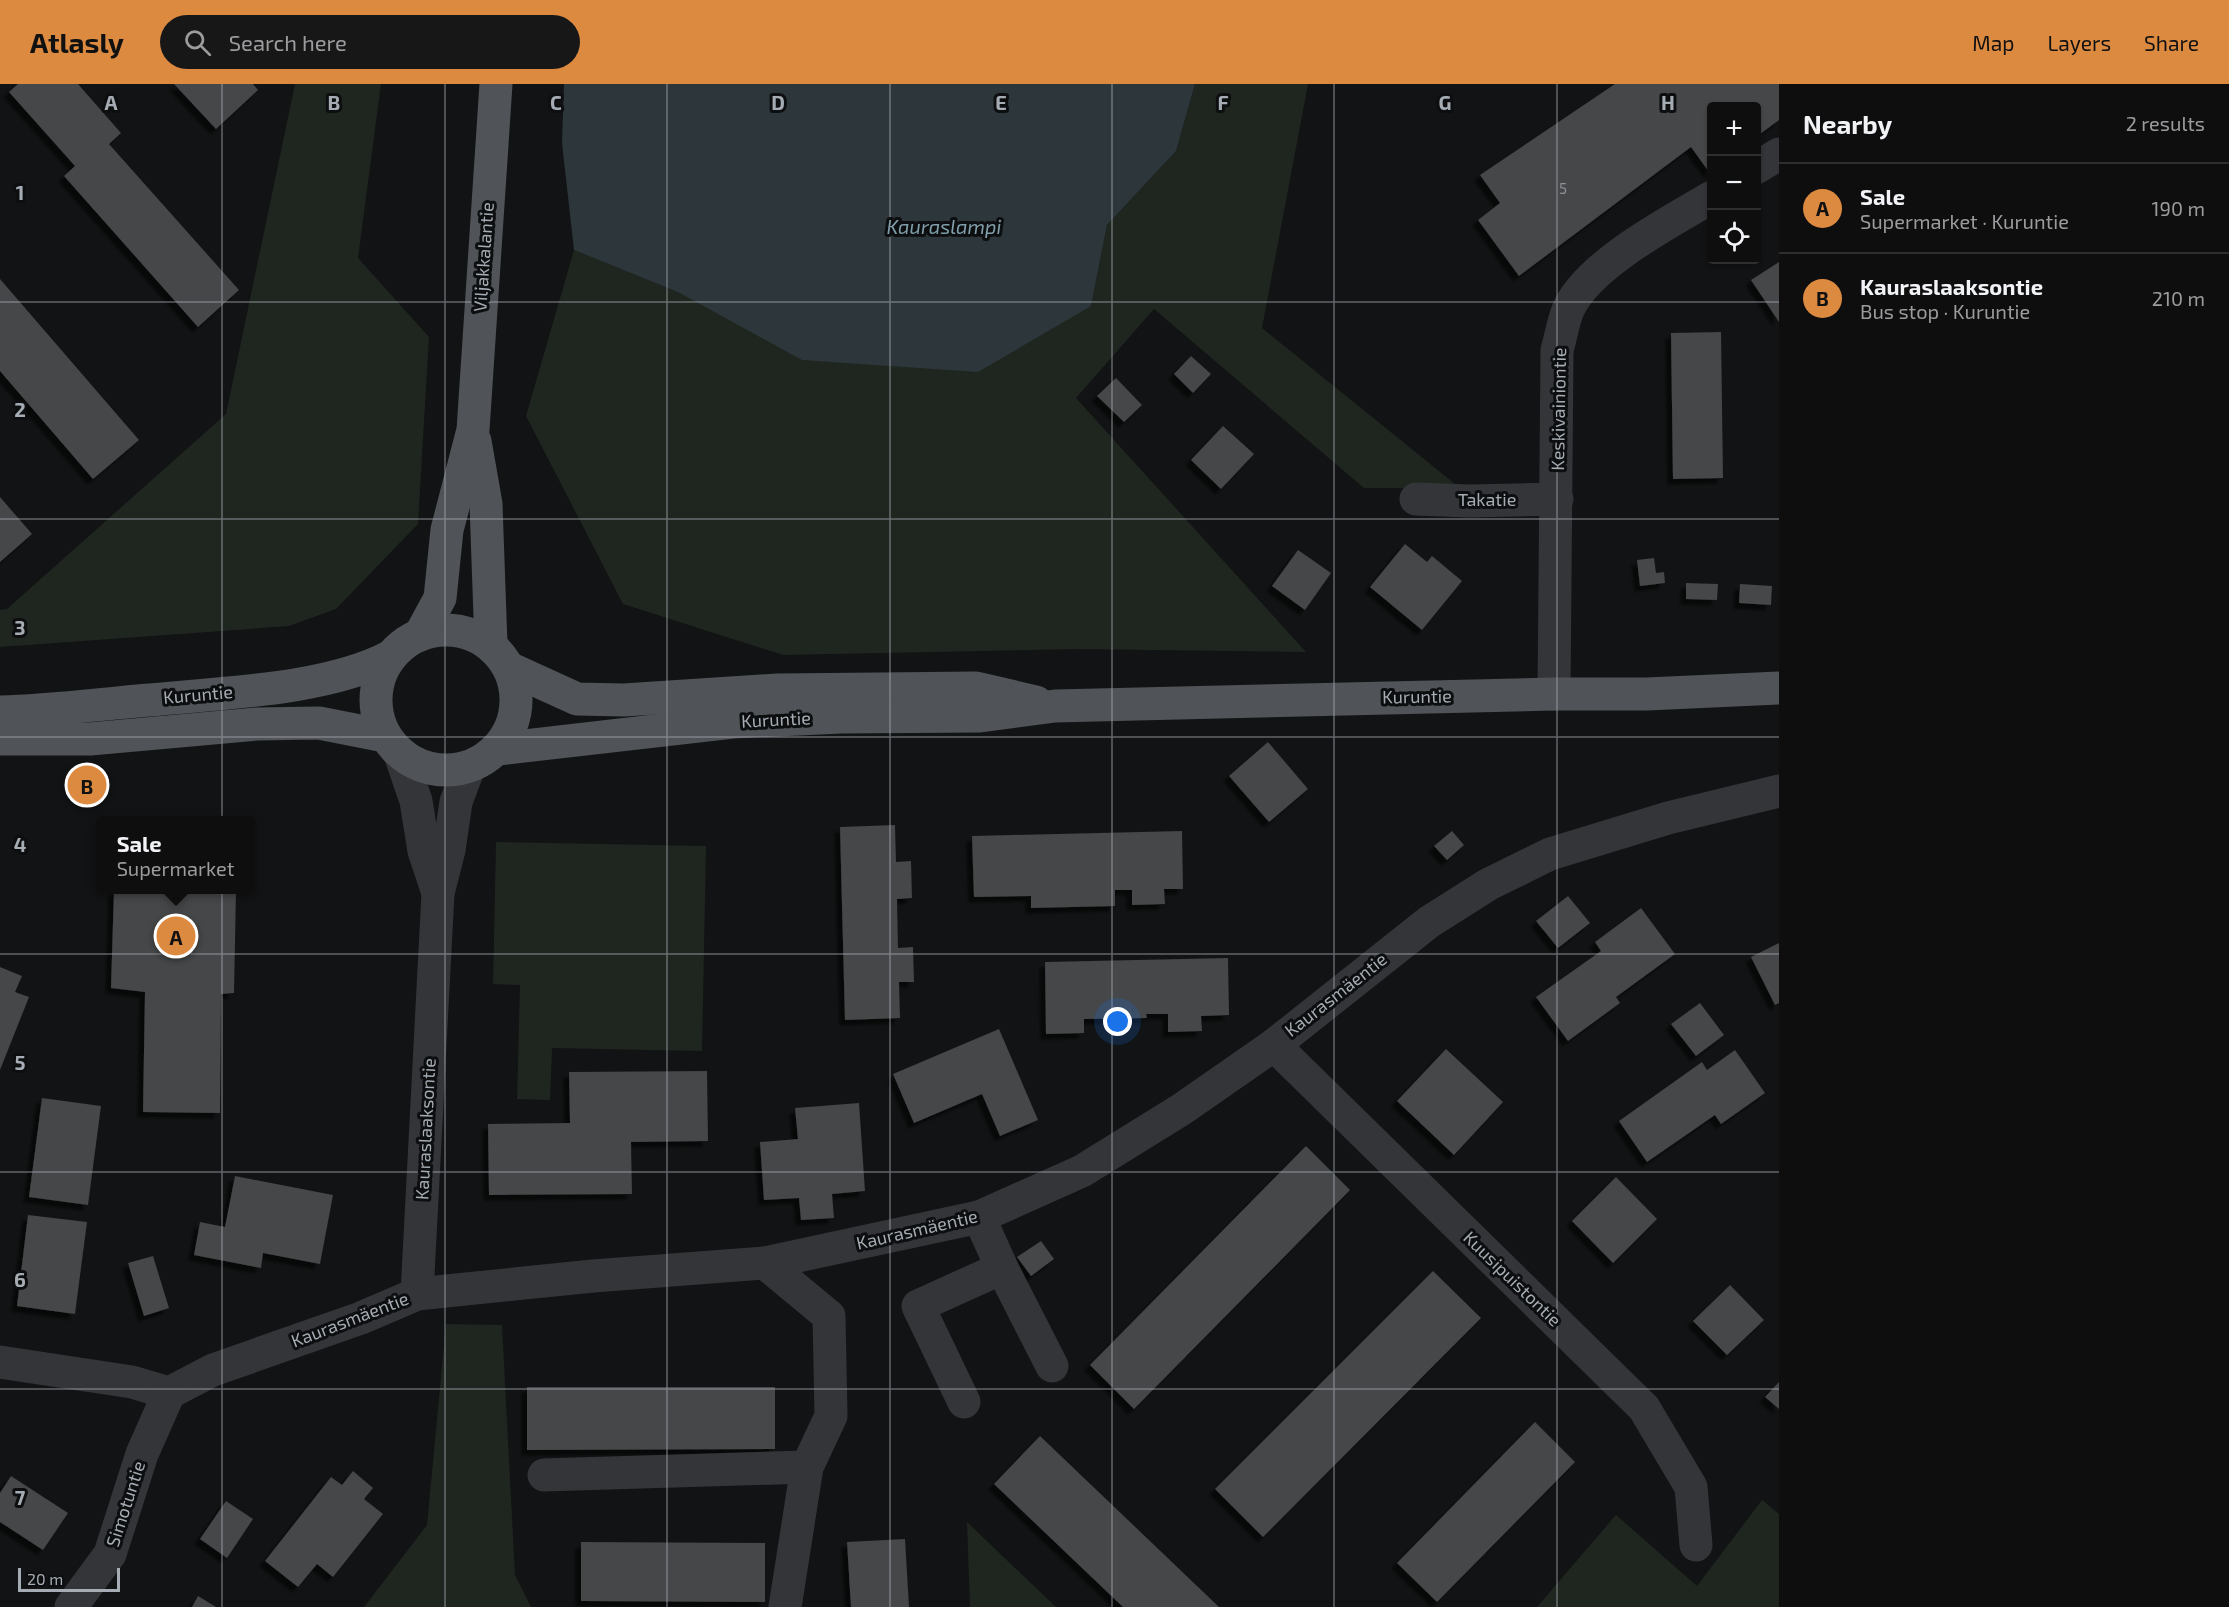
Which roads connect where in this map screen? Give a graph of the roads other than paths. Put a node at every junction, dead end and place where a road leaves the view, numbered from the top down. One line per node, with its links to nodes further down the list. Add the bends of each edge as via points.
1 (495, 84): 5 (main road, Viljakkalantie)
2 (1779, 154): 3 (street)
3 (1761, 165)
4 (1707, 200): 7 (street, Keskivainiontie, via 1607,263 1581,288 1568,309 1557,350)
5 (473, 430): 8 (main road, Viljakkalantie, via 447,530 440,598); 10 (main road, Viljakkalantie, via 486,504)
6 (1416, 499): 7 (street, Takatie)
7 (1557, 499): 12 (street, Keskivainiontie)
8 (420, 635): 9 (main road); 10 (main road, via 445,630 469,633)
9 (391, 656): 14 (main road, Kuruntie, via 371,667 248,691); 16 (main road, via 380,674 376,695 377,716)
10 (500, 656): 13 (main road, Kuruntie, via 577,699 624,700 778,690 976,688); 17 (main road, via 517,696 513,724)
11 (1779, 688): 12 (main road, Kuruntie)
12 (1554, 694): 13 (main road, Kuruntie)
13 (1055, 706): 17 (main road, Kuruntie, via 980,716 733,722)
14 (0, 712)
15 (0, 739): 16 (main road, Kuruntie, via 90,739 257,724 319,723)
16 (393, 745): 18 (main road, via 421,766 445,771); 20 (street, Kauraslaaksontie, via 416,801 424,851)
17 (498, 749): 18 (main road)
18 (469, 767): 20 (street, Kauraslaaksontie, via 456,802)
19 (1779, 791): 21 (street, Kaurasmäentie, via 1668,818 1551,854 1489,884 1429,922)
20 (438, 893): 25 (street, Kauraslaaksontie)
21 (1274, 1045): 22 (street, Kaurasmäentie, via 1182,1109 1082,1171); 32 (street, Kuusipuistontie, via 1644,1408 1691,1487)
22 (979, 1217): 23 (street, Kaurasmäentie); 24 (street)
23 (765, 1263): 25 (street, Kaurasmäentie); 30 (street, via 830,1316 831,1416)
24 (1002, 1268): 27 (street); 29 (street, via 918,1306)
25 (417, 1294): 28 (street, Kaurasmäentie, via 213,1370)
26 (0, 1362): 28 (street, via 132,1382)
27 (1052, 1366)
28 (169, 1393): 33 (street, Simotuntie, via 142,1454 110,1554)
29 (964, 1402)
30 (807, 1467): 31 (street); 34 (street)
31 (544, 1475)
32 (1696, 1545)
33 (71, 1607)
34 (785, 1607)

